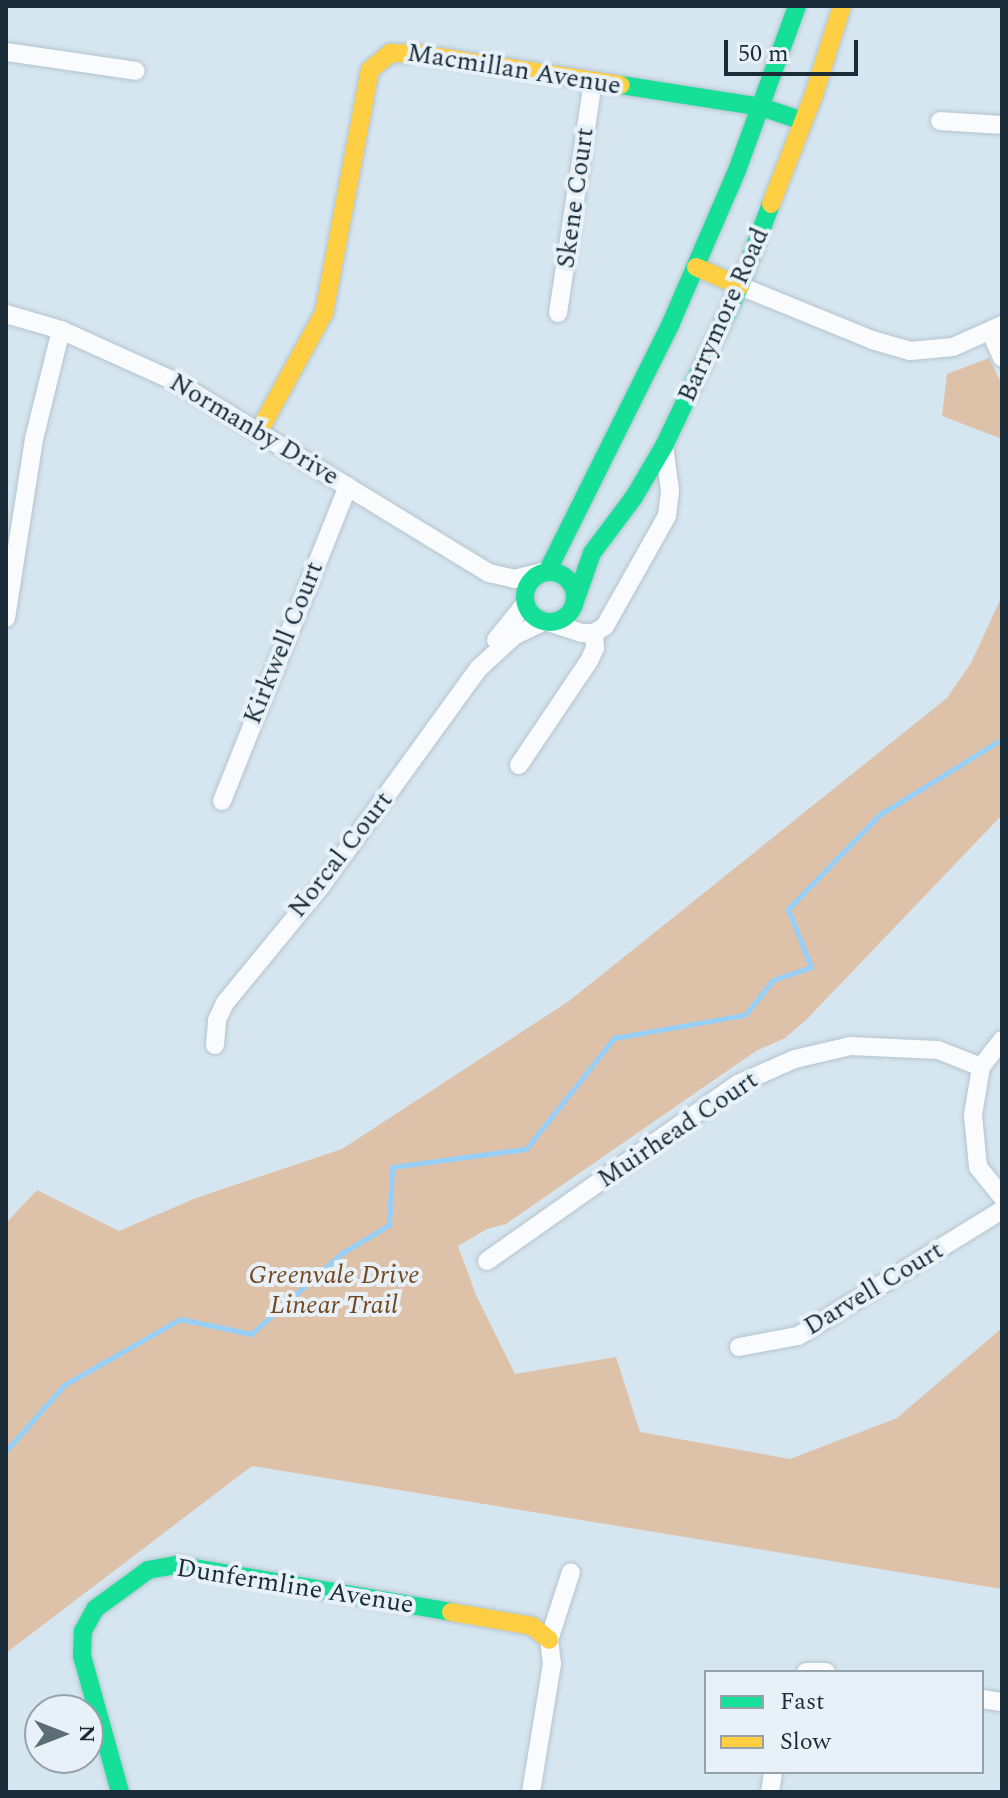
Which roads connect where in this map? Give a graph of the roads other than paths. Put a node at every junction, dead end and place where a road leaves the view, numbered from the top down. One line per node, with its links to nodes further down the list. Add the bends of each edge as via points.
1 (797, 6): 6 (street, Barrymore Road)
2 (842, 6): 7 (street, Barrymore Road)
3 (6, 52): 4 (street)
4 (136, 71)
5 (593, 82): 6 (street, Macmillan Avenue); 12 (street, Skene Court); 17 (street, Macmillan Avenue, via 401,51 375,64 366,84 324,313)
6 (761, 107): 7 (street, Macmillan Avenue); 10 (street, Barrymore Road)
7 (803, 121): 11 (street, Barrymore Road)
8 (940, 121): 9 (street)
9 (1002, 125)
10 (696, 267): 11 (street); 20 (street, Barrymore Road)
11 (740, 286): 14 (street, via 910,351 953,347); 18 (street, Barrymore Road)
12 (558, 313)
13 (6, 314): 15 (street, Normanby Drive)
14 (996, 329): 16 (street)
15 (61, 330): 17 (street, Normanby Drive, via 176,382); 24 (street, via 34,439)
16 (1002, 358)
17 (259, 431): 19 (street, Normanby Drive)
18 (664, 446): 23 (street, Barrymore Road, via 592,553); 26 (street, via 670,490 667,516 605,626)
19 (348, 486): 21 (street, Normanby Drive); 29 (street, Kirkwell Court)
20 (545, 572): 21 (street, Normanby Drive, via 514,579); 22 (street, via 528,583); 23 (street, via 568,579)
21 (489, 573): 22 (street, Normanby Drive)
22 (524, 602): 25 (street, via 528,612); 27 (street, Norcal Court)
23 (573, 607): 25 (street)
24 (6, 618)
25 (553, 624): 26 (street); 27 (street, Norcal Court, via 514,636)
26 (594, 633): 28 (street, via 589,661)
27 (478, 669): 31 (street, Norcal Court, via 321,886 225,1003)
28 (519, 765)
29 (222, 801)
30 (1002, 1040): 32 (street)
31 (215, 1045)
32 (981, 1067): 33 (street, via 973,1115 978,1167); 35 (street, Muirhead Court, via 938,1050 850,1046 795,1059 738,1084)
33 (1002, 1197)
34 (1002, 1210): 36 (street, Darvell Court, via 798,1336)
35 (487, 1261)
36 (739, 1347)
37 (571, 1572): 38 (street)
38 (549, 1640): 39 (street, Dunfermline Avenue, via 532,1626 177,1565 148,1570 95,1609 83,1631 82,1656); 40 (street, via 552,1664)
39 (120, 1792)
40 (531, 1792)

